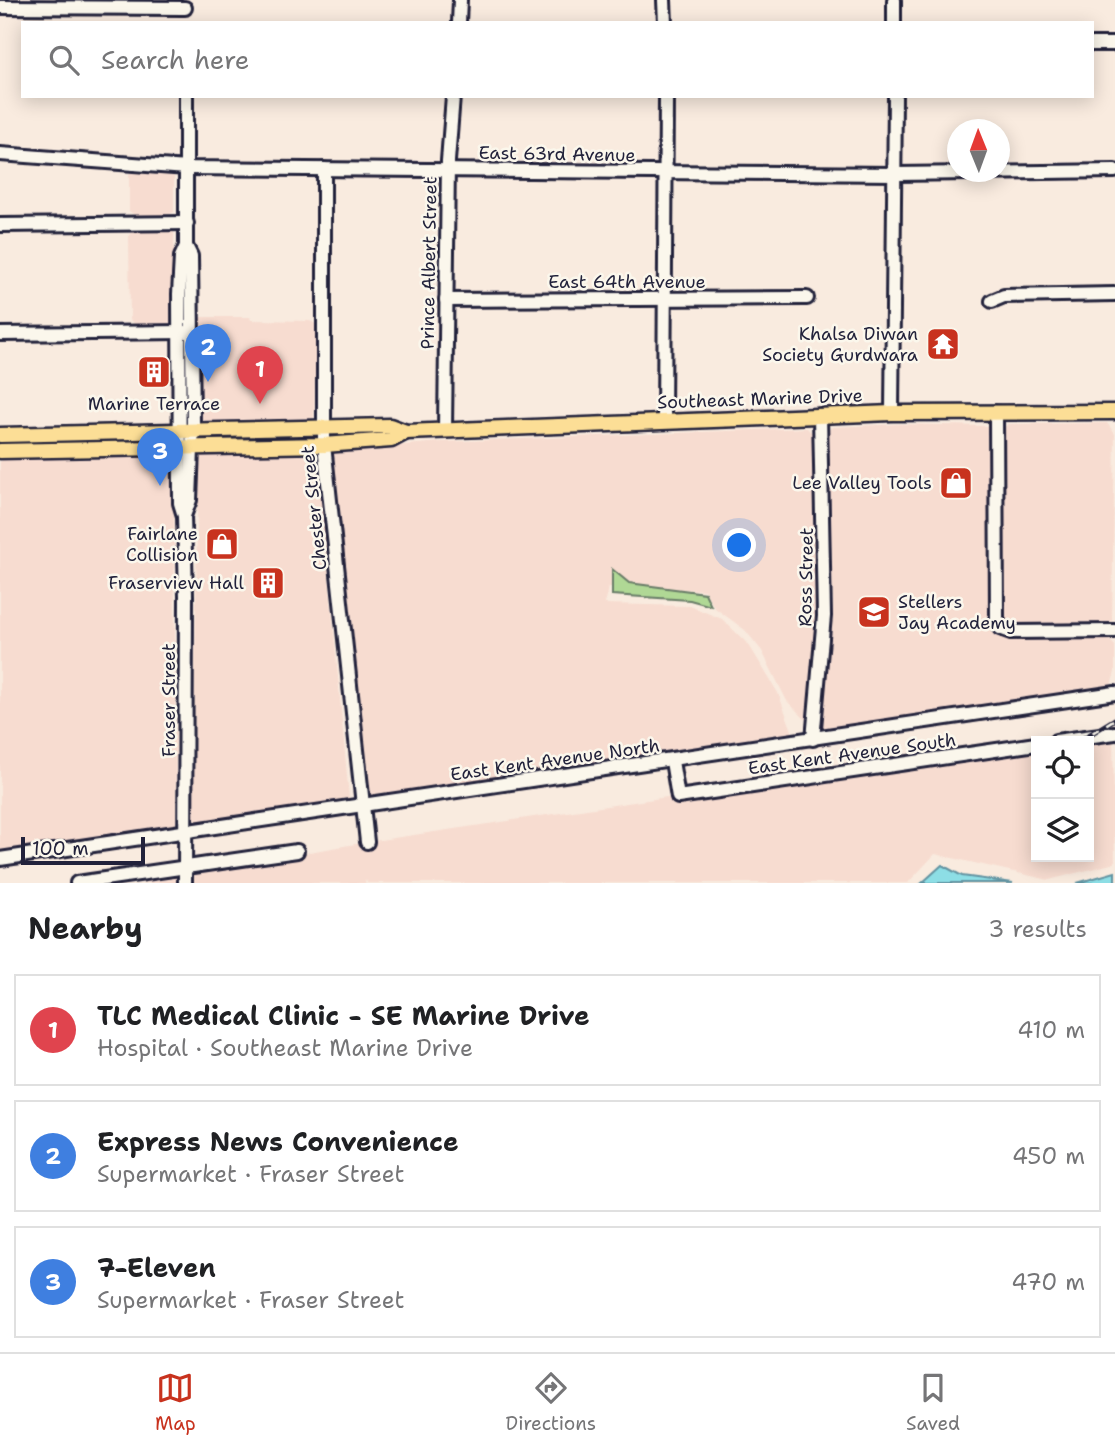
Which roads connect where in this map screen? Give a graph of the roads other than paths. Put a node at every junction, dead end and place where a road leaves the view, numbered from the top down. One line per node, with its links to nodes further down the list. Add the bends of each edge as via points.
1 (460, 0): 6 (street)
2 (664, 0): 7 (street)
3 (894, 0): 8 (street)
4 (185, 4): 5 (street)
5 (0, 7)
6 (459, 21)
7 (665, 21)
8 (894, 21)
9 (1094, 44): 10 (street)
10 (1115, 44)
11 (186, 98): 16 (street, Fraser Street)
12 (453, 98): 18 (street, Prince Albert Street)
13 (666, 98): 20 (street)
14 (895, 98): 21 (street)
15 (0, 154): 16 (street, East 63rd Avenue)
16 (187, 168): 17 (street, East 63rd Avenue); 22 (street, Fraser Street)
17 (324, 169): 18 (street, East 63rd Avenue); 36 (street, Chester Street)
18 (448, 170): 20 (street, East 63rd Avenue); 27 (street, Prince Albert Street)
19 (1115, 171): 21 (street, East 63rd Avenue)
20 (667, 172): 21 (street, East 63rd Avenue); 26 (street)
21 (896, 174): 33 (street)
22 (187, 223): 23 (street); 29 (street, Fraser Street, via 181,257)
23 (0, 225)
24 (1115, 294): 28 (street, via 1004,296)
25 (807, 298): 26 (street, East 64th Avenue)
26 (666, 299): 27 (street, East 64th Avenue); 35 (street)
27 (446, 300): 37 (street, Prince Albert Street)
28 (992, 301)
29 (186, 332): 30 (street); 38 (street, Fraser Street)
30 (0, 334)
31 (996, 412): 32 (main road, Southeast Marine Drive); 33 (main road, Southeast Marine Drive); 44 (street, via 1000,628 1012,632)
32 (1115, 412)
33 (892, 413): 34 (main road, Southeast Marine Drive)
34 (820, 415): 35 (main road, Southeast Marine Drive); 48 (street, Ross Street, via 824,616)
35 (664, 422): 37 (main road, Southeast Marine Drive)
36 (323, 428): 38 (main road, Southeast Marine Drive); 39 (main road, Southeast Marine Drive, via 390,426); 41 (street, Chester Street)
37 (445, 430): 39 (main road, Southeast Marine Drive)
38 (187, 432): 40 (main road, Southeast Marine Drive); 42 (street, Fraser Street)
39 (406, 432): 41 (main road, Southeast Marine Drive, via 391,440)
40 (0, 435)
41 (324, 445): 42 (main road, Southeast Marine Drive); 51 (street, Chester Street)
42 (186, 449): 43 (main road, Southeast Marine Drive); 52 (street, Fraser Street, via 190,500 184,516)
43 (0, 451)
44 (1115, 632)
45 (1115, 693): 48 (street, East Kent Avenue North)
46 (1115, 733): 47 (street)
47 (1094, 736)
48 (813, 739): 50 (street, East Kent Avenue North)
49 (1031, 745): 50 (street, East Kent Avenue South, via 678,794)
50 (672, 761): 51 (street, East Kent Avenue North)
51 (361, 807): 52 (street, East Kent Avenue North); 53 (street, Chester Street)
52 (185, 830): 55 (street, East Kent Avenue North); 56 (street, Fraser Street)
53 (367, 842)
54 (297, 850): 56 (street)
55 (0, 859)
56 (185, 866): 57 (street); 58 (street, Fraser Street)
57 (77, 883)
58 (186, 883)

